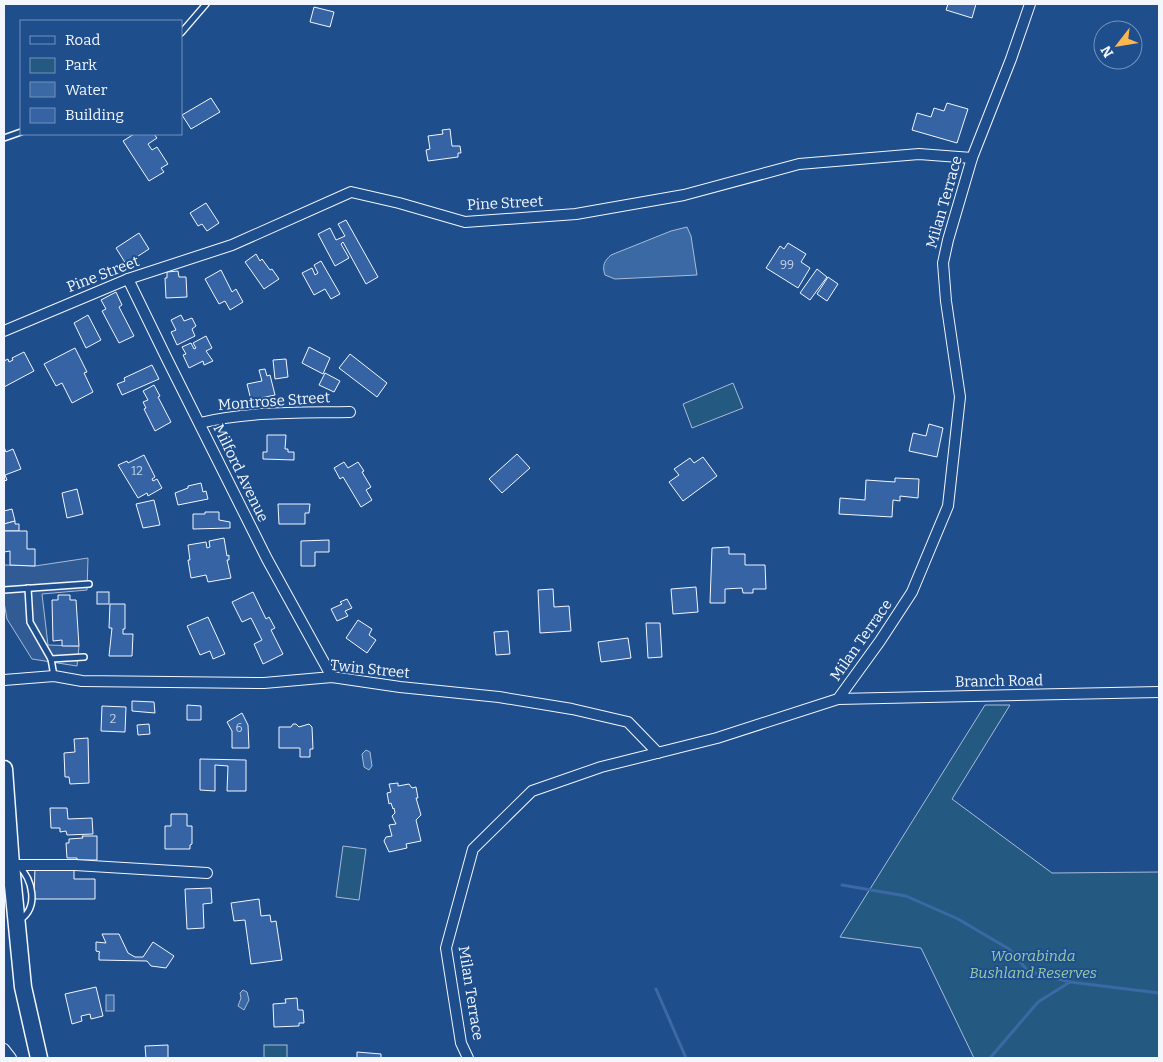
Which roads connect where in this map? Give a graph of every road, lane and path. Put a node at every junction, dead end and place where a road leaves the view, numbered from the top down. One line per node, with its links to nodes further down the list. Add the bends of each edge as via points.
1 (206, 4): 3 (lane)
2 (1030, 4): 6 (street, Milan Terrace)
3 (182, 33)
4 (20, 132): 5 (lane)
5 (4, 138)
6 (972, 158): 7 (street, Pine Street, via 919,154 799,164 675,197 576,214 465,222 352,192 232,245); 20 (street, Milan Terrace, via 943,263 960,397 948,506 912,592)
7 (128, 279): 8 (street, Pine Street); 10 (street, Milford Avenue)
8 (4, 331)
9 (350, 412): 10 (street, Montrose Street, via 275,413)
10 (200, 423): 17 (street, Milford Avenue, via 267,559)
11 (89, 584): 12 (lane)
12 (28, 588): 13 (lane); 15 (lane, via 30,622)
13 (4, 590)
14 (84, 657): 15 (lane)
15 (51, 659): 16 (lane)
16 (54, 676): 17 (street, Twin Street, via 82,681 264,683); 18 (street, Twin Street)
17 (332, 677): 21 (street, Twin Street, via 509,699 628,722)
18 (4, 680)
19 (1159, 692): 20 (street, Branch Road)
20 (838, 698): 21 (street, Milan Terrace, via 717,738)
21 (658, 753): 28 (street, Milan Terrace, via 601,767 532,791 473,849 446,948 461,1043)
22 (4, 769): 23 (main road)
23 (14, 865): 24 (street, via 75,865); 27 (main road, via 23,987)
24 (207, 873)
25 (4, 1048): 26 (street)
26 (11, 1058)
27 (39, 1058)
28 (468, 1058)

